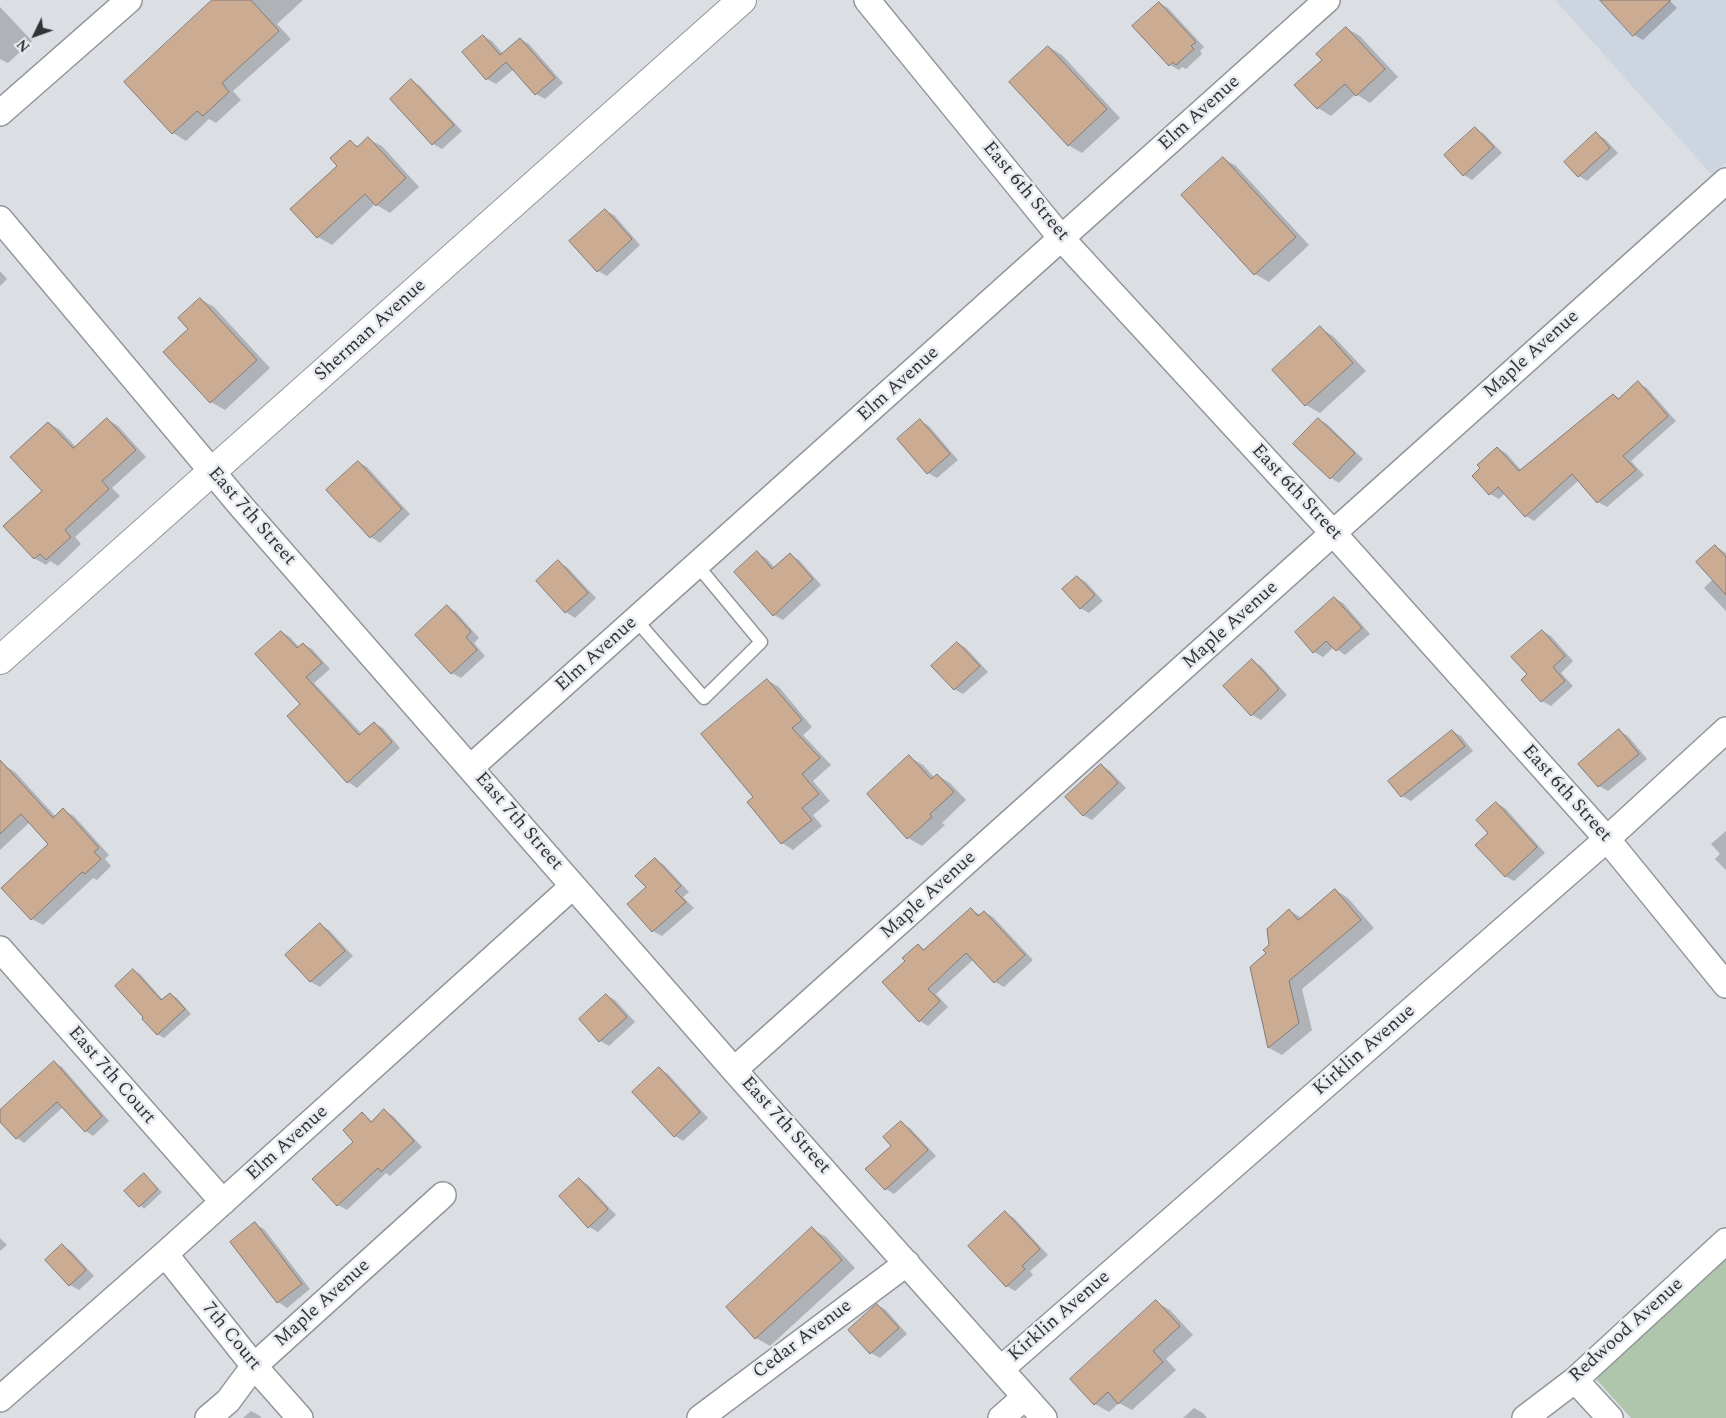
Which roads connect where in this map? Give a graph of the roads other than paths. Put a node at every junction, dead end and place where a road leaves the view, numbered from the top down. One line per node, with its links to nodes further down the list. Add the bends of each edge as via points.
1 (129, 0): 5 (street)
2 (742, 0): 9 (street, Sherman Avenue)
3 (867, 0): 8 (street, East 6th Street)
4 (1327, 0): 8 (street, Elm Avenue)
5 (0, 114)
6 (1726, 181): 10 (street, Maple Avenue)
7 (0, 219): 9 (street, East 7th Street)
8 (1062, 239): 10 (street, East 6th Street); 11 (street, Elm Avenue)
9 (212, 472): 13 (street, Sherman Avenue); 15 (street, East 7th Street)
10 (1334, 534): 16 (street, East 6th Street); 20 (street, Maple Avenue)
11 (698, 565): 12 (street, Elm Avenue); 12 (lane, via 761,642 704,698)
12 (636, 620): 15 (street, Elm Avenue)
13 (0, 660)
14 (1726, 730): 16 (street, Kirklin Avenue)
15 (470, 768): 17 (street, East 7th Street)
16 (1607, 840): 19 (street, East 6th Street); 27 (street, Kirklin Avenue)
17 (573, 886): 20 (street, East 7th Street); 22 (street, Elm Avenue)
18 (0, 949): 22 (street, East 7th Court)
19 (1726, 984)
20 (734, 1070): 25 (street, East 7th Street)
21 (443, 1195): 26 (street, Maple Avenue)
22 (223, 1202): 24 (street, Elm Avenue)
23 (1726, 1241): 28 (street, Redwood Avenue)
24 (165, 1254): 26 (street, 7th Court); 30 (street, Elm Avenue)
25 (907, 1263): 27 (street, East 7th Street); 33 (street, Cedar Avenue)
26 (254, 1366): 31 (street, Maple Avenue, via 228,1400); 32 (street, 7th Court)
27 (1001, 1369): 29 (street, East 7th Street)
28 (1575, 1380): 36 (street, Redwood Avenue); 37 (street)
29 (1025, 1397): 34 (street); 35 (street, East 7th Street)
30 (0, 1399)
31 (208, 1418)
32 (300, 1418)
33 (700, 1418)
34 (1001, 1418)
35 (1044, 1418)
36 (1525, 1418)
37 (1610, 1418)

